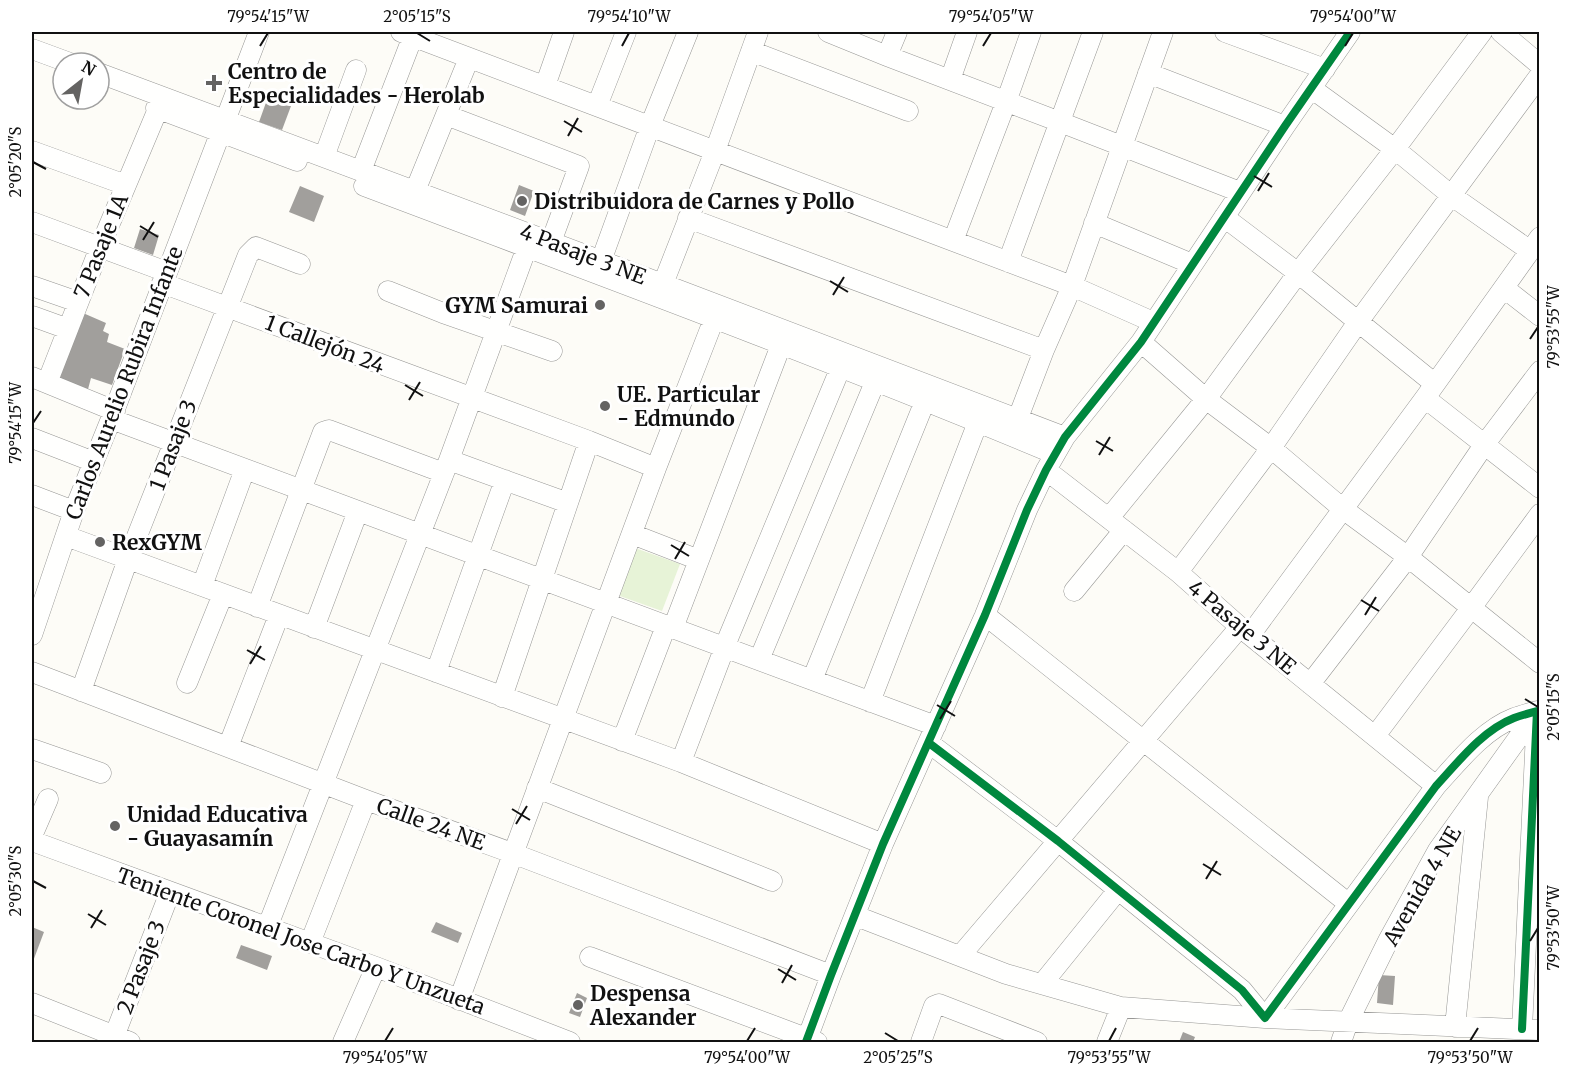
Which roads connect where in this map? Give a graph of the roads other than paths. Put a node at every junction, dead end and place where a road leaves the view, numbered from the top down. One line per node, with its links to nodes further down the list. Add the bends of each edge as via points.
1 (37, 32): 19 (street)
2 (257, 32): 42 (street, Carlos Aurelio Rubira Infante)
3 (564, 32): 33 (street)
4 (626, 32): 37 (street)
5 (688, 32): 43 (street)
6 (758, 32): 20 (street)
7 (830, 32): 22 (street)
8 (897, 32): 22 (street)
9 (967, 32): 32 (street)
10 (1031, 32): 36 (street)
11 (1093, 32): 41 (street)
12 (1163, 32): 29 (street)
13 (1231, 32): 18 (street)
14 (1350, 32): 27 (street)
15 (1482, 32): 46 (street)
16 (406, 33): 23 (street); 50 (street)
17 (1512, 35): 25 (street)
18 (1269, 39): 27 (street)
19 (32, 49): 21 (street)
20 (751, 51): 39 (street); 47 (street)
21 (51, 56)
22 (887, 56): 32 (street)
23 (469, 58): 33 (street); 40 (street)
24 (32, 62): 26 (street)
25 (1539, 65)
26 (51, 69)
27 (1325, 69): 34 (street)
28 (356, 70): 49 (street)
29 (1148, 73): 44 (street); 45 (street)
30 (1539, 75): 54 (street)
31 (111, 78): 42 (street, 4 Pasaje 3 NE)
32 (950, 80): 36 (street)
33 (544, 86): 37 (street)
34 (1311, 88): 44 (street); 46 (street)
35 (111, 91): 38 (street, 4 Pasaje 3 NE)
36 (1006, 102): 41 (street); 59 (street)
37 (597, 106): 43 (street)
38 (158, 109): 42 (street, 4 Pasaje 3 NE); 51 (street, 7 Pasaje 1A)
39 (908, 111)
40 (446, 115): 52 (street); 60 (street, via 579,166)
41 (1060, 122): 45 (street); 65 (street)
42 (223, 126): 49 (street, 4 Pasaje 3 NE); 63 (street, 4 Pasaje 3 NE); 69 (street, Carlos Aurelio Rubira Infante)
43 (650, 126): 47 (street); 64 (street)
44 (1285, 126): 53 (street)
45 (1123, 146): 53 (street); 58 (street)
46 (1395, 149): 54 (street); 68 (street)
47 (715, 151): 56 (street); 59 (street)
48 (32, 152): 51 (street)
49 (324, 157): 50 (street, 4 Pasaje 3 NE)
50 (361, 171): 52 (street, 4 Pasaje 3 NE)
51 (126, 185): 62 (street, 7 Pasaje 1A)
52 (415, 191): 60 (street, 4 Pasaje 3 NE)
53 (1240, 192): 55 (street)
54 (1452, 196): 61 (street); 81 (street)
55 (1224, 217): 67 (street); 68 (street)
56 (688, 218): 70 (street); 86 (street)
57 (32, 222): 62 (street, 1 Callejón 24)
58 (1094, 223): 67 (street); 72 (street)
59 (953, 241): 65 (street)
60 (551, 242): 64 (street, 4 Pasaje 3 NE)
61 (1534, 244): 73 (street)
62 (100, 247): 69 (street, 1 Callejón 24); 75 (street, 7 Pasaje 1A)
63 (527, 248): 79 (street, 4 Pasaje 3 NE); 83 (street)
64 (601, 261): 70 (street, 4 Pasaje 3 NE)
65 (1008, 261): 72 (street)
66 (300, 264): 76 (street, 1 Pasaje 3, via 256,248 248,255)
67 (1192, 264): 80 (street)
68 (1298, 273): 81 (street); 94 (street)
69 (165, 278): 76 (street, 1 Callejón 24); 96 (street, Carlos Aurelio Rubira Infante)
70 (663, 284): 97 (street, 4 Pasaje 3 NE)
71 (32, 286): 75 (street)
72 (1072, 286): 80 (street); 86 (street)
73 (1504, 288): 78 (street); 92 (street)
74 (388, 291): 83 (street)
75 (78, 302): 82 (street, 7 Pasaje 1A)
76 (227, 307): 93 (street, 1 Callejón 24); 101 (street, 1 Pasaje 3)
77 (32, 316): 82 (street)
78 (1539, 316)
79 (714, 319): 85 (street, 4 Pasaje 3 NE); 107 (street)
80 (1153, 322): 84 (street)
81 (1358, 322): 92 (street); 103 (street)
82 (68, 329): 90 (street, 7 Pasaje 1A)
83 (496, 331): 87 (street); 93 (street)
84 (1141, 342): 94 (street); 104 (street)
85 (781, 345): 88 (street, 4 Pasaje 3 NE); 125 (street)
86 (1044, 350): 97 (street)
87 (552, 351)
88 (840, 369): 91 (street, 4 Pasaje 3 NE); 140 (street)
89 (1539, 371): 102 (street)
90 (39, 380): 96 (street)
91 (875, 382): 95 (street, 4 Pasaje 3 NE); 143 (street)
92 (1430, 391): 102 (street); 114 (street)
93 (472, 399): 100 (street, 1 Callejón 24); 106 (street)
94 (1206, 399): 103 (street); 118 (street)
95 (925, 401): 98 (street, 4 Pasaje 3 NE); 146 (street)
96 (113, 415): 101 (street); 105 (street, Carlos Aurelio Rubira Infante)
97 (1018, 418): 104 (street, 4 Pasaje 3 NE)
98 (978, 422): 104 (street, 4 Pasaje 3 NE); 151 (street)
99 (32, 438): 105 (street)
100 (589, 441): 107 (street, 1 Callejón 24); 113 (street)
101 (174, 442): 108 (street); 124 (street, 1 Pasaje 3)
102 (1484, 445): 110 (street); 123 (street)
103 (1271, 448): 114 (street); 126 (street)
104 (1055, 454): 118 (street, 4 Pasaje 3 NE); 135 (street, via 1027,510)
105 (94, 462): 116 (street, Carlos Aurelio Rubira Infante)
106 (447, 467): 109 (street); 111 (street, via 327,430); 119 (street)
107 (656, 468): 120 (street)
108 (246, 469): 111 (street); 128 (street)
109 (505, 480): 113 (street); 122 (street)
110 (1539, 488)
111 (301, 489): 115 (street); 132 (street)
112 (32, 495): 116 (street)
113 (568, 503): 127 (street)
114 (1343, 509): 123 (street); 138 (street)
115 (358, 511): 119 (street); 137 (street)
116 (74, 512): 121 (street, Carlos Aurelio Rubira Infante)
117 (1539, 514): 133 (street)
118 (1116, 524): 126 (street, 4 Pasaje 3 NE); 129 (street)
119 (420, 534): 122 (street); 141 (street)
120 (632, 534): 125 (street); 131 (street)
121 (66, 536): 124 (street); 139 (street, Carlos Aurelio Rubira Infante)
122 (478, 556): 127 (street); 145 (street)
123 (1408, 557): 133 (street); 148 (street)
124 (128, 559): 128 (street); 149 (street, 1 Pasaje 3)
125 (699, 560): 136 (street)
126 (1178, 572): 138 (street, 4 Pasaje 3 NE)
127 (542, 579): 131 (street); 150 (street)
128 (202, 586): 130 (street)
129 (1074, 591)
130 (223, 594): 132 (street); 147 (street)
131 (607, 604): 136 (street); 153 (street)
132 (257, 607): 134 (street)
133 (1471, 608): 142 (street); 155 (street)
134 (279, 615): 137 (street); 159 (street)
135 (985, 615): 154 (street); 156 (street)
136 (669, 627): 140 (street); 157 (street)
137 (314, 628): 141 (street)
138 (1245, 631): 148 (street, 4 Pasaje 3 NE); 156 (street)
139 (32, 635)
140 (725, 647): 143 (street); 161 (street)
141 (376, 650): 145 (street); 163 (street)
142 (1536, 654)
143 (759, 660): 146 (street)
144 (32, 672): 149 (street, Calle 24 NE)
145 (436, 672): 150 (street)
146 (812, 680): 151 (street)
147 (187, 683)
148 (1310, 684): 155 (street, 4 Pasaje 3 NE)
149 (81, 691): 159 (street, Calle 24 NE)
150 (502, 696): 153 (street)
151 (870, 702): 154 (street)
152 (1538, 710): 158 (street); 164 (street, via 1498,726); 166 (street, Avenida 4 NE)
153 (563, 719): 157 (street); 165 (street)
154 (932, 735): 171 (street); 172 (street)
155 (1375, 736): 164 (street, 4 Pasaje 3 NE)
156 (1143, 740): 171 (street); 177 (street)
157 (622, 741): 161 (street)
158 (1537, 742): 192 (street)
159 (228, 747): 163 (street, Calle 24 NE)
160 (32, 749): 162 (street)
161 (681, 762): 172 (street)
162 (101, 773)
163 (324, 784): 168 (street, Calle 24 NE); 179 (street)
164 (1436, 786): 177 (street)
165 (537, 788): 173 (street); 174 (street)
166 (1478, 797): 190 (street, Avenida 4 NE, via 1438,850); 191 (street)
167 (48, 799): 169 (street)
168 (366, 800): 173 (street, Calle 24 NE); 180 (street)
169 (32, 837)
170 (32, 841): 176 (street, Teniente Coronel Jose Carbo Y Unzueta)
171 (1058, 841): 175 (street); 181 (street)
172 (883, 844): 178 (street)
173 (512, 853): 184 (street, Calle 24 NE); 186 (street)
174 (772, 881)
175 (1119, 890): 185 (street); 189 (street, via 1242,990)
176 (170, 891): 179 (street, Teniente Coronel Jose Carbo Y Unzueta); 193 (street, 2 Pasaje 3)
177 (1349, 904): 189 (street)
178 (856, 916): 181 (street); 184 (street)
179 (267, 928): 180 (street, Teniente Coronel Jose Carbo Y Unzueta)
180 (310, 943): 183 (street, Teniente Coronel Jose Carbo Y Unzueta)
181 (960, 956): 185 (street)
182 (590, 957): 194 (street)
183 (376, 967): 186 (street, Teniente Coronel Jose Carbo Y Unzueta); 195 (street)
184 (831, 975): 194 (street)
185 (1042, 984): 188 (street)
186 (459, 1000): 196 (street, Teniente Coronel Jose Carbo Y Unzueta)
187 (32, 1003): 193 (street)
188 (1121, 1007): 189 (street); 199 (street)
189 (1265, 1018): 190 (street)
190 (1348, 1022): 191 (street); 200 (street, Avenida 4 NE)
191 (1455, 1027): 192 (street)
192 (1531, 1030)
193 (119, 1041)
194 (810, 1041)
195 (343, 1042)
196 (570, 1042)
197 (921, 1042): 198 (street, via 934,1006 939,1004)
198 (1037, 1042)
199 (1107, 1042)
200 (1341, 1042)

